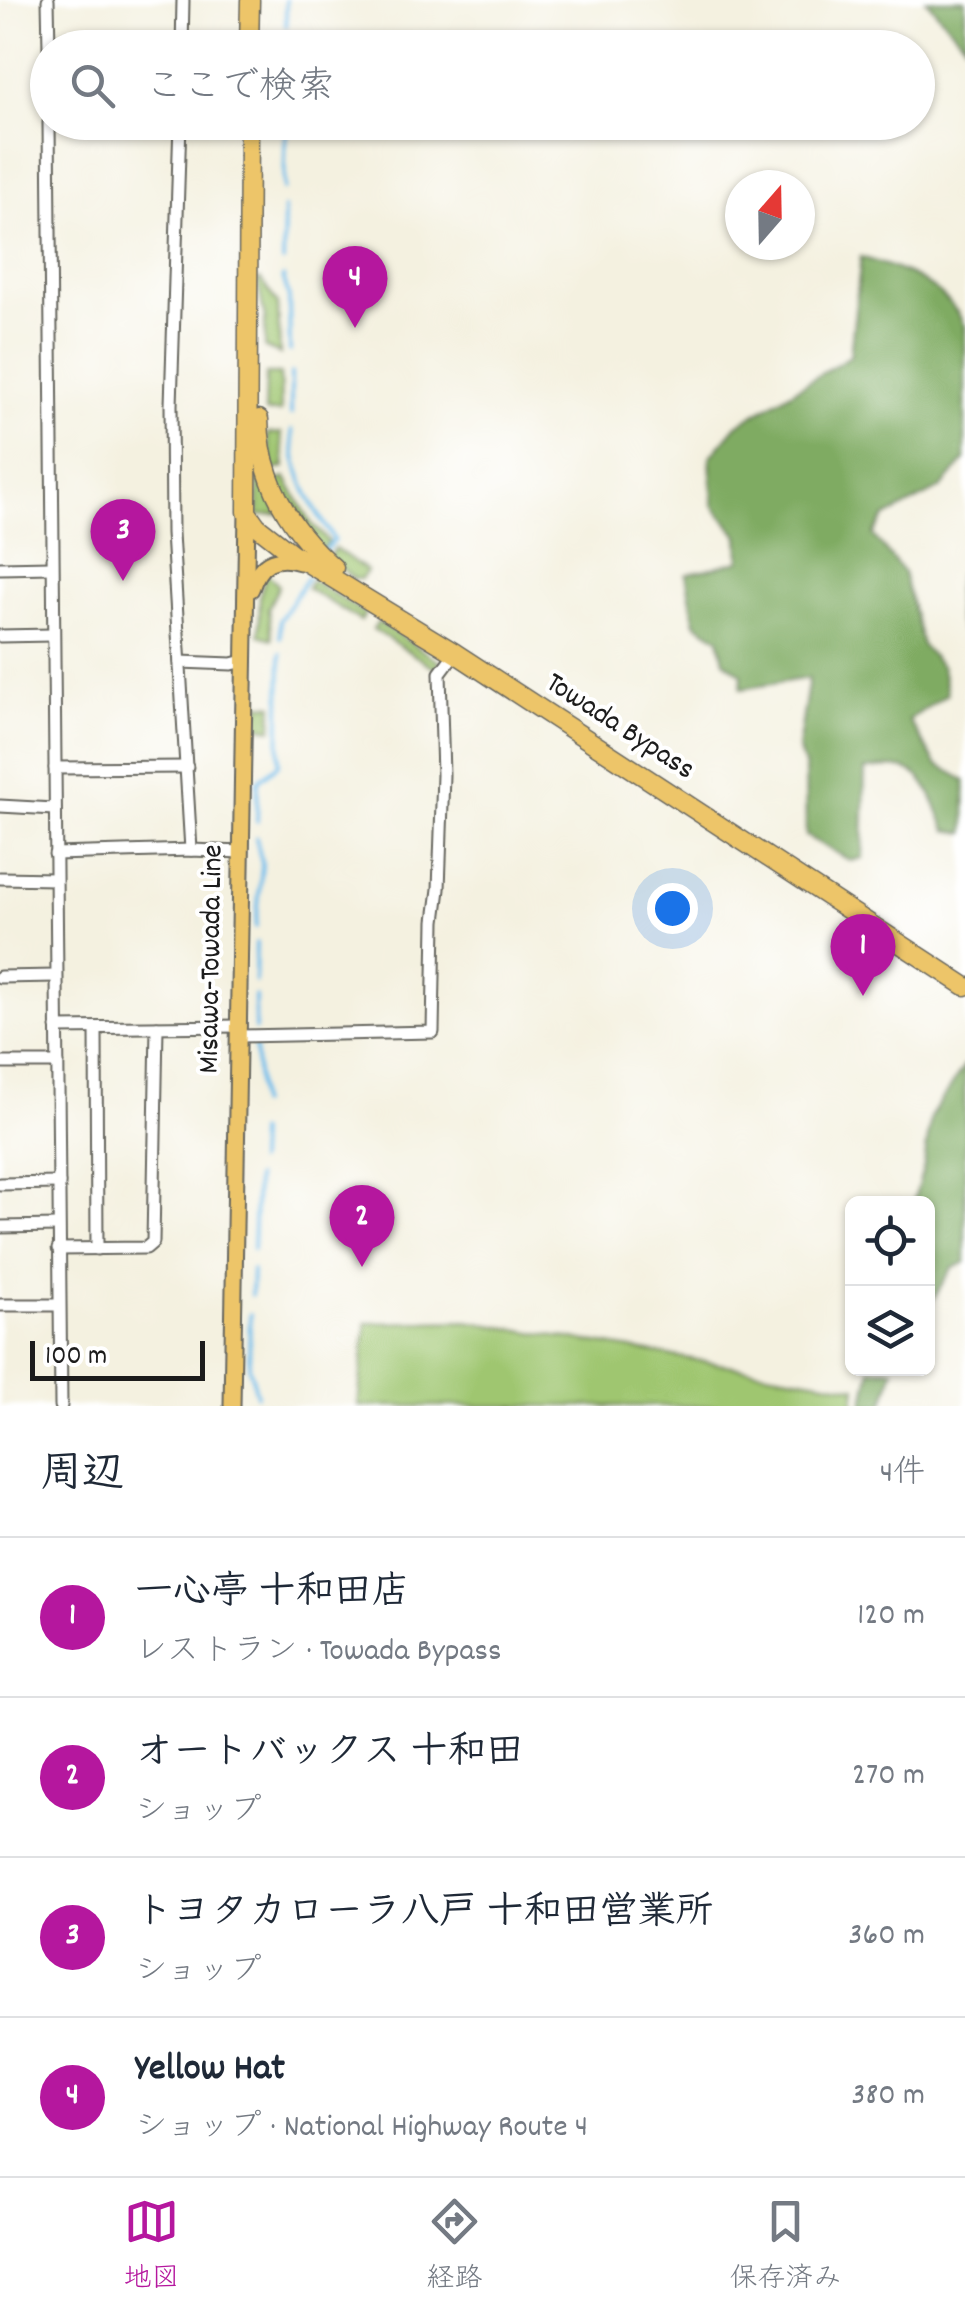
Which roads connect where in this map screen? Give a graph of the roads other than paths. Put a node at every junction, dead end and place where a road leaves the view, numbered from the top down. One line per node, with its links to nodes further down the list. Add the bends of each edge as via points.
1 (48, 0): 4 (street)
2 (184, 0): 5 (street)
3 (250, 0): 6 (highway)
4 (48, 30)
5 (183, 30)
6 (249, 30)
7 (49, 140): 15 (street)
8 (180, 140): 24 (street, via 172,515)
9 (248, 140): 10 (highway)
10 (248, 274): 11 (highway); 13 (highway, via 259,441 277,500)
11 (247, 512): 12 (highway, Towada Bypass); 14 (main road, Misawa-Towada Line)
12 (262, 530): 13 (main road, via 282,526); 14 (main road); 17 (highway, Towada Bypass)
13 (299, 532): 18 (highway)
14 (246, 556): 19 (main road, Misawa-Towada Line)
15 (51, 567): 16 (street); 20 (street)
16 (0, 568)
17 (318, 569): 18 (highway, Towada Bypass); 19 (main road, via 284,558 269,561 256,574)
18 (361, 592): 22 (highway, Towada Bypass)
19 (245, 613): 23 (main road, Misawa-Towada Line)
20 (52, 635): 21 (street); 26 (street)
21 (0, 636)
22 (455, 652): 36 (highway, Towada Bypass); 40 (street, via 440,673 444,775 433,1032)
23 (244, 660): 24 (street); 30 (main road, Misawa-Towada Line)
24 (180, 662): 25 (street)
25 (186, 767): 26 (street); 29 (street)
26 (55, 768): 28 (street)
27 (0, 806): 28 (street)
28 (54, 809): 31 (street)
29 (191, 850): 30 (street); 31 (street)
30 (242, 852): 40 (main road, Misawa-Towada Line)
31 (55, 854): 33 (street)
32 (0, 878): 33 (street)
33 (55, 879): 34 (street)
34 (56, 976): 35 (street); 38 (street)
35 (0, 978)
36 (965, 986)
37 (157, 1027): 39 (street); 40 (street); 48 (street, via 153,1242 146,1248)
38 (57, 1028): 39 (street); 42 (street)
39 (96, 1028): 48 (street)
40 (240, 1031): 52 (main road, Misawa-Towada Line)
41 (0, 1063): 42 (street)
42 (58, 1063): 43 (street)
43 (59, 1183): 44 (street); 45 (street)
44 (0, 1184)
45 (58, 1226): 46 (street); 47 (street)
46 (0, 1228)
47 (58, 1249): 48 (street); 49 (street)
48 (97, 1249)
49 (60, 1305): 50 (street); 51 (street)
50 (0, 1306)
51 (61, 1406)
52 (232, 1406)

